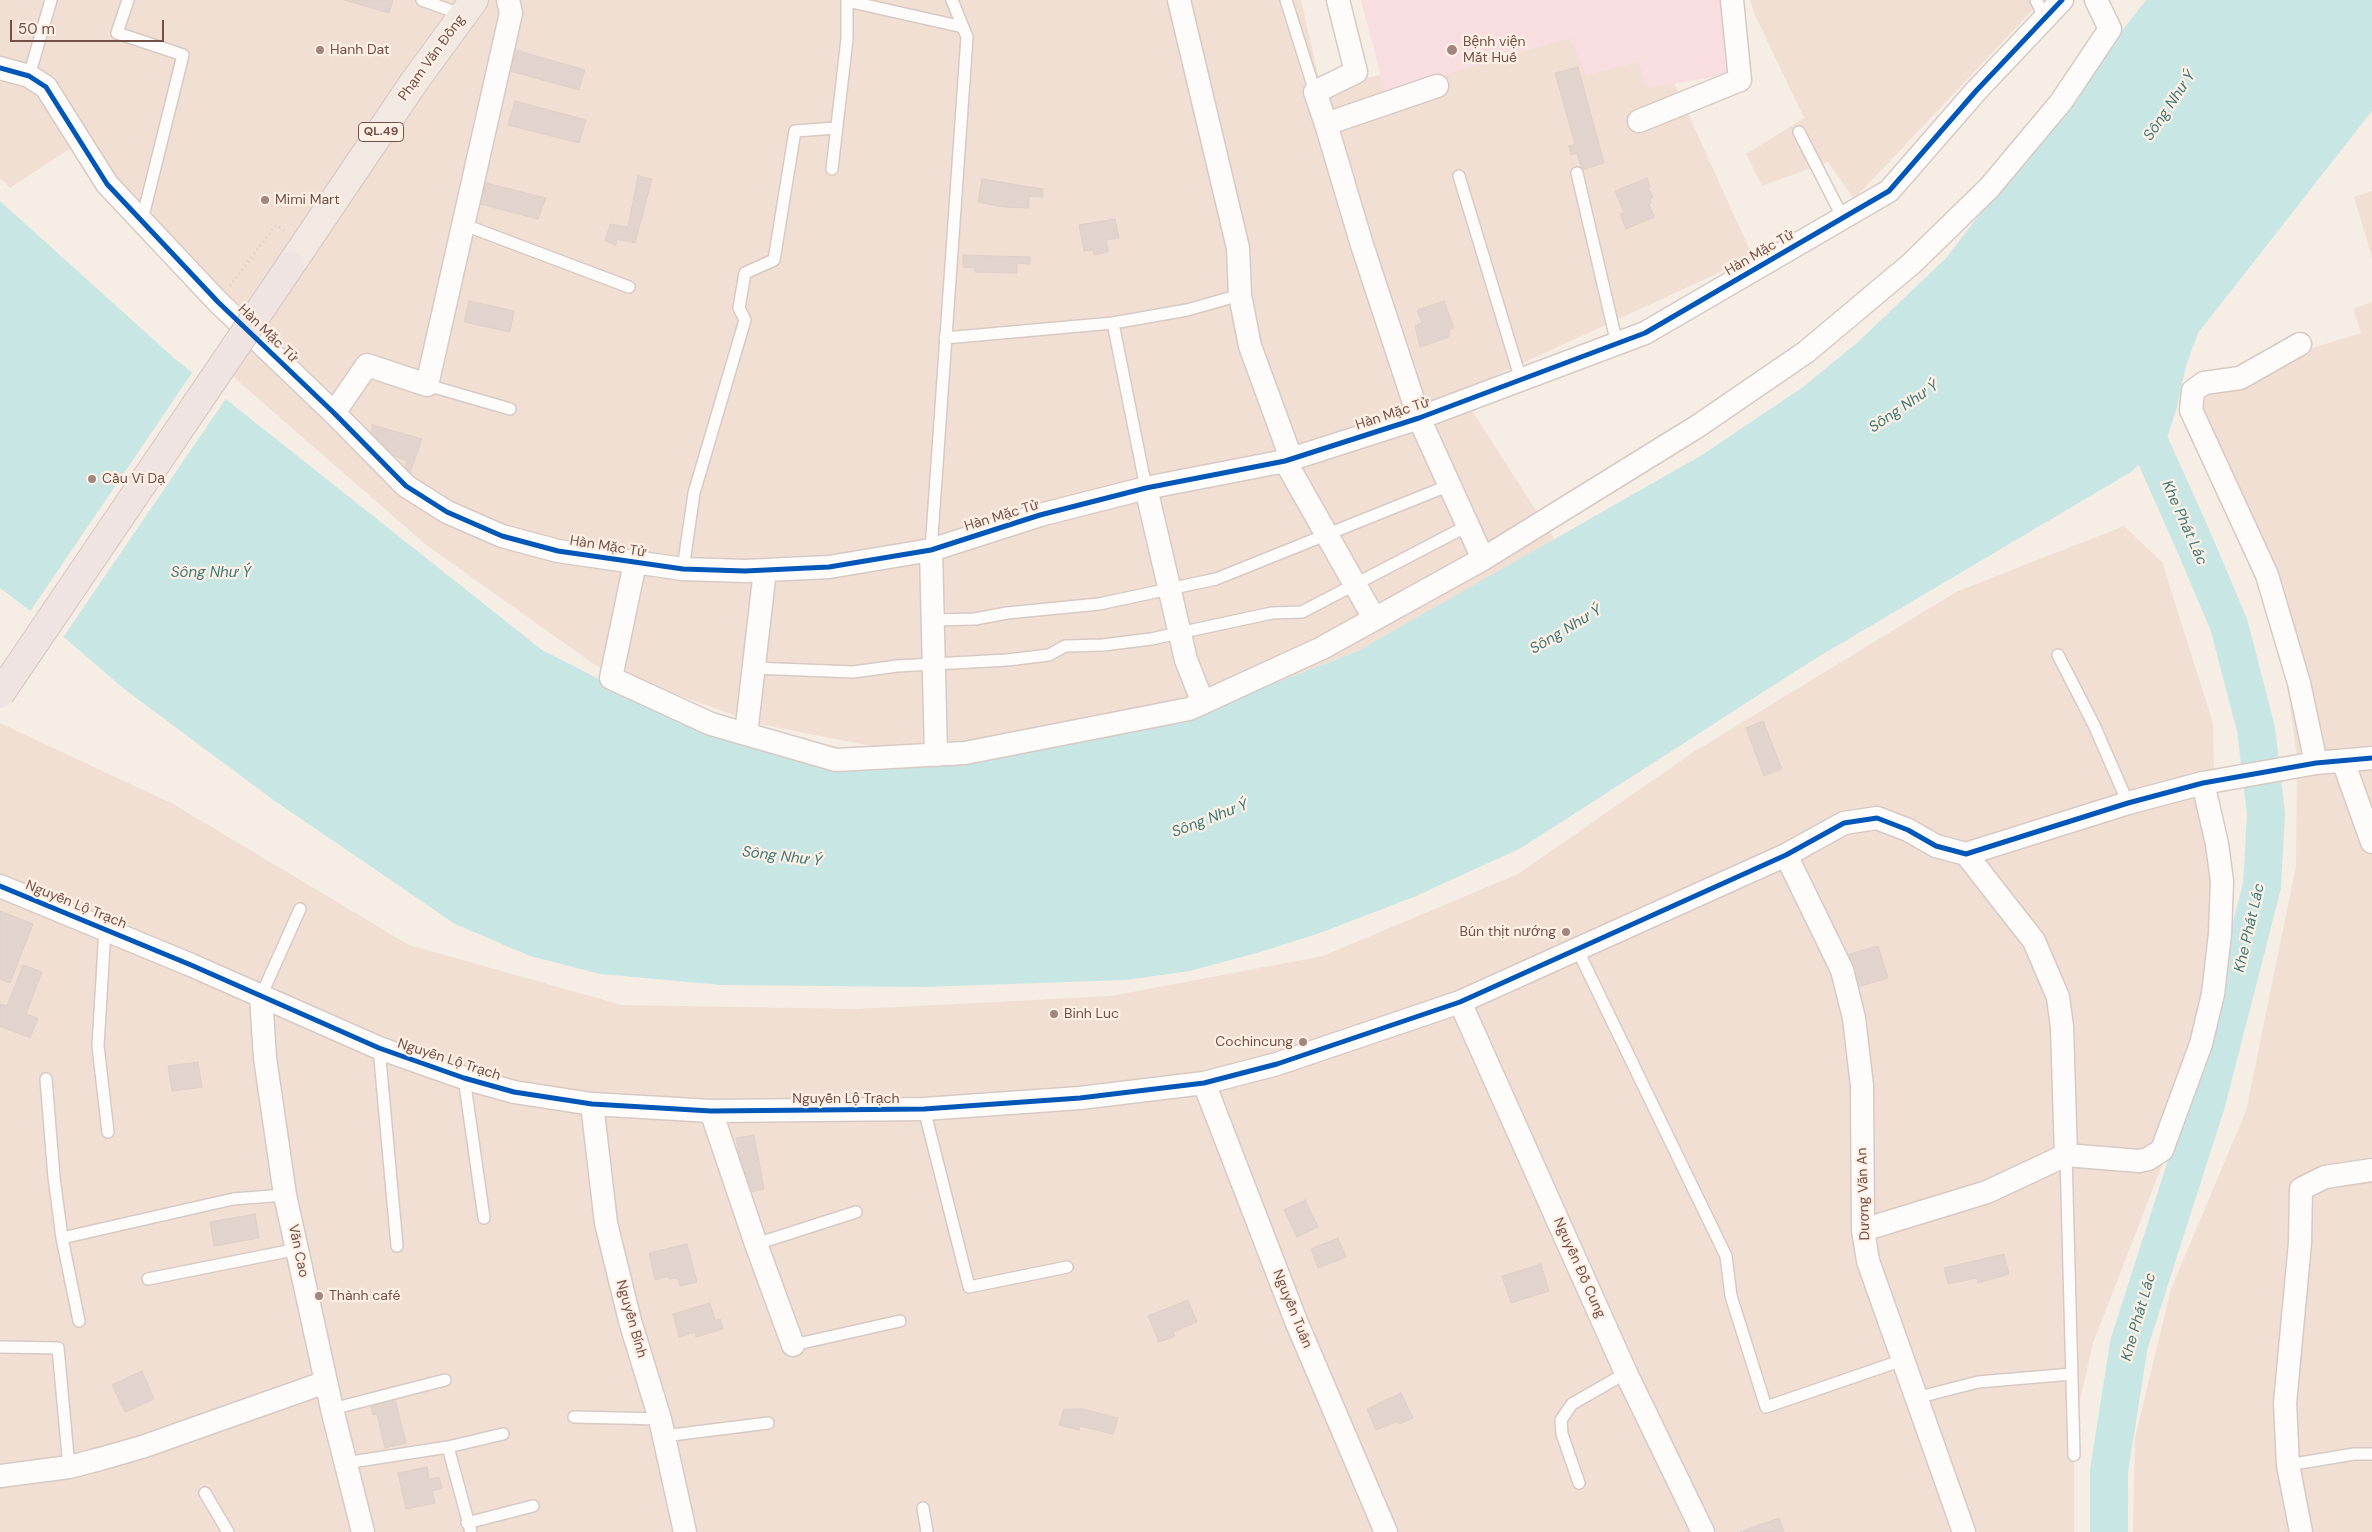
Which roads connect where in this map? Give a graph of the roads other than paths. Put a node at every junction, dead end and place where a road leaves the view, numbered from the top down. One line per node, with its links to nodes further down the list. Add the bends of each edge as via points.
1 (51, 0): 17 (lane)
2 (128, 0): 28 (lane, via 117,33 183,55)
3 (422, 0): 13 (lane)
4 (508, 0): 29 (street, via 510,13)
5 (847, 0): 15 (lane); 22 (lane)
6 (952, 0): 15 (lane)
7 (1179, 0): 32 (street, via 1238,248)
8 (1286, 0): 19 (lane)
9 (1338, 0): 19 (street, via 1356,72)
10 (1732, 0): 20 (street, via 1740,80)
11 (2062, 0): 14 (street, Hàn Mặc Tử)
12 (2096, 0): 48 (street, via 2110,29 2061,102 1989,188 1911,264 1806,352 1698,426)
13 (469, 7): 30 (main road, Phạm Văn Đồng / QL.49, via 414,82)
14 (2041, 9): 27 (street, Hàn Mặc Tử, via 1976,91 1889,191)
15 (963, 27): 34 (lane, via 967,37)
16 (0, 68): 17 (street, Hàn Mặc Tử)
17 (29, 76): 28 (street, Hàn Mặc Tử, via 46,87 107,184)
18 (1437, 86): 21 (street)
19 (1315, 92): 21 (street)
20 (1639, 121)
21 (1326, 124): 41 (street)
22 (836, 128): 24 (lane); 50 (lane, via 795,131 774,260 745,273 739,308 745,320 694,493)
23 (1799, 132): 27 (lane)
24 (832, 169)
25 (1577, 173): 35 (lane)
26 (1460, 176): 37 (lane)
27 (1843, 218): 35 (street, Hàn Mặc Tử, via 1645,333)
28 (142, 220): 40 (street, Hàn Mặc Tử, via 218,302)
29 (462, 224): 31 (lane); 38 (street)
30 (290, 266): 60 (highway, QL.49, bridge)
31 (629, 287)
32 (1240, 295): 33 (lane, via 1187,310); 42 (street, via 1250,346)
33 (1113, 323): 34 (lane); 44 (lane)
34 (945, 338): 47 (lane)
35 (1617, 344): 37 (street, Hàn Mặc Tử)
36 (2300, 344): 66 (street, via 2240,378 2204,383 2193,391 2191,410 2267,575 2299,683)
37 (1521, 380): 41 (street, Hàn Mặc Tử)
38 (427, 384): 39 (lane); 40 (street, via 368,365)
39 (510, 409)
40 (334, 413): 49 (street, Hàn Mặc Tử, via 406,486 446,512 502,536 558,551)
41 (1419, 418): 42 (street, Hàn Mặc Tử); 43 (street)
42 (1288, 459): 44 (street, Hàn Mặc Tử); 46 (street)
43 (1450, 485): 45 (street); 46 (lane)
44 (1146, 488): 47 (street, Hàn Mặc Tử, via 1040,515); 53 (street)
45 (1469, 525): 48 (street); 52 (lane)
46 (1327, 534): 52 (street); 53 (lane, via 1216,579)
47 (931, 550): 51 (street, Hàn Mặc Tử, via 829,567); 55 (street)
48 (1483, 559): 54 (street)
49 (635, 563): 50 (street, Hàn Mặc Tử); 62 (street, via 611,678 711,724)
50 (683, 569): 51 (street, Hàn Mặc Tử)
51 (765, 570): 59 (street)
52 (1354, 583): 54 (street); 56 (lane, via 1302,612 1272,613)
53 (1170, 590): 55 (lane, via 1099,604 975,619); 56 (street)
54 (1374, 618): 61 (street, via 1322,648)
55 (934, 620): 58 (street)
56 (1180, 634): 58 (lane, via 1103,645 1065,646 1049,655); 61 (street)
57 (2058, 654): 68 (lane, via 2094,725)
58 (934, 666): 59 (lane, via 897,666 853,672); 63 (street)
59 (754, 668): 62 (street)
60 (0, 694)
61 (1202, 703): 63 (street, via 1189,709 1066,734 965,753)
62 (746, 734): 63 (street, via 836,760)
63 (936, 754)
64 (2372, 758): 65 (street)
65 (2343, 761): 66 (street); 69 (street)
66 (2305, 765): 67 (street)
67 (2203, 783): 68 (street); 86 (street, via 2222,881 2213,994 2198,1053 2162,1150 2156,1156 2139,1160)
68 (2128, 804): 70 (street)
69 (2372, 842)
70 (1966, 854): 71 (street, Nguyễn Lộ Trạch, via 1936,846 1877,818 1844,823); 86 (street, via 2034,941 2058,997)
71 (1786, 855): 75 (street, Nguyễn Lộ Trạch); 91 (street, Dương Văn An, via 1842,970 1854,1018 1862,1086)
72 (0, 886): 74 (street, Nguyễn Lộ Trạch)
73 (300, 909): 76 (lane)
74 (105, 929): 76 (street, Nguyễn Lộ Trạch); 85 (lane, via 98,1046)
75 (1578, 951): 77 (street, Nguyễn Lộ Trạch); 102 (lane, via 1726,1256 1730,1296 1766,1407)
76 (262, 996): 78 (street, Nguyễn Lộ Trạch); 88 (street, Văn Cao, via 265,1058)
77 (1460, 1002): 81 (street, Nguyễn Lộ Trạch, via 1277,1064); 103 (street, Nguyễn Đỗ Cung)
78 (379, 1048): 79 (street, Nguyễn Lộ Trạch); 94 (lane)
79 (464, 1078): 82 (street, Nguyễn Lộ Trạch, via 514,1092); 90 (lane)
80 (46, 1079): 92 (lane)
81 (1204, 1083): 83 (street, Nguyễn Lộ Trạch, via 1080,1098); 125 (street, Nguyễn Tuân)
82 (592, 1104): 84 (street, Nguyễn Lộ Trạch); 111 (street, Nguyễn Bính, via 606,1224 630,1321)
83 (924, 1109): 84 (street, Nguyễn Lộ Trạch); 96 (lane, via 969,1287)
84 (711, 1111): 93 (street)
85 (108, 1132)
86 (2066, 1155): 91 (street, via 1987,1192); 104 (lane)
87 (2372, 1170): 117 (street, via 2325,1177 2301,1190 2300,1243 2285,1403)
88 (285, 1195): 92 (lane, via 233,1199); 95 (street, Văn Cao)
89 (856, 1212): 93 (lane)
90 (484, 1218)
91 (1863, 1230): 102 (street, Dương Văn An, via 1868,1260)
92 (62, 1238): 98 (lane)
93 (756, 1244): 100 (street)
94 (397, 1246)
95 (298, 1249): 97 (lane); 106 (street, Văn Cao)
96 (1067, 1267)
97 (148, 1279)
98 (79, 1321)
99 (900, 1321): 100 (lane)
100 (793, 1345)
101 (0, 1347): 118 (lane, via 58,1348)
102 (1903, 1360): 107 (street, Dương Văn An)
103 (1626, 1373): 120 (lane, via 1572,1404 1561,1420 1562,1434); 130 (street, Nguyễn Đỗ Cung)
104 (2072, 1374): 107 (lane, via 1978,1382); 115 (lane)
105 (445, 1380): 108 (lane)
106 (326, 1382): 108 (street, Văn Cao); 118 (street, via 142,1447)
107 (1916, 1398): 131 (street, Dương Văn An)
108 (332, 1410): 116 (street, Văn Cao)
109 (574, 1417): 111 (lane)
110 (768, 1423): 111 (lane)
111 (662, 1427): 128 (street, Nguyễn Bính)
112 (503, 1434): 113 (lane)
113 (448, 1447): 116 (lane); 124 (lane)
114 (2372, 1454): 117 (lane)
115 (2074, 1455)
116 (346, 1463): 127 (street, Văn Cao)
117 (2288, 1465): 132 (street)
118 (68, 1467): 119 (street)
119 (0, 1476)
120 (1579, 1483)
121 (205, 1493): 126 (lane)
122 (533, 1506): 124 (lane)
123 (923, 1508): 129 (lane)
124 (469, 1527)
125 (1382, 1531)
126 (228, 1532)
127 (362, 1532)
128 (686, 1532)
129 (927, 1532)
130 (1702, 1532)
131 (1964, 1532)
132 (2301, 1532)

